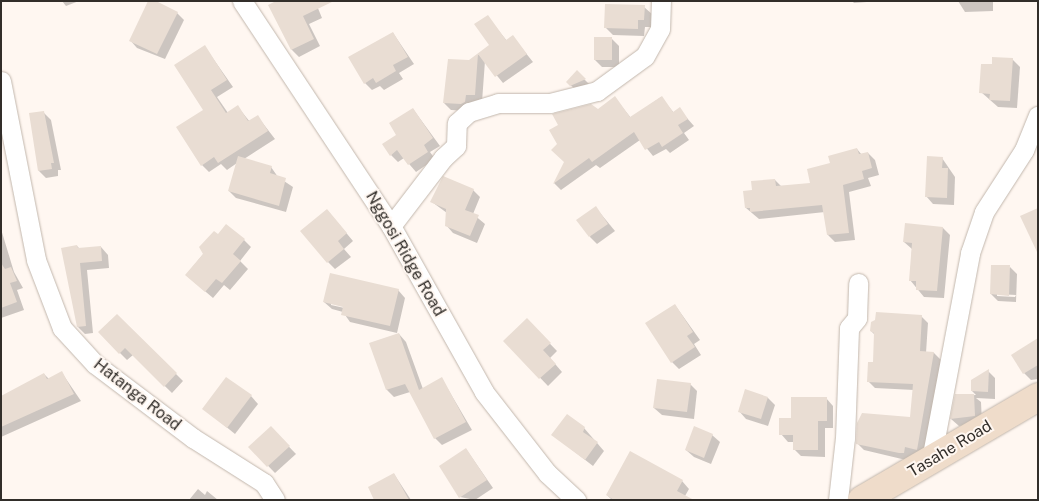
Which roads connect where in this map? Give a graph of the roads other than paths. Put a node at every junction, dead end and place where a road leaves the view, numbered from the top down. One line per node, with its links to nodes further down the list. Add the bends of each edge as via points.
1 (242, 1): 5 (street, Nggosi Ridge Road)
2 (661, 1): 5 (street, via 660,29 645,56 597,91 550,103 498,103 469,112 457,124 456,146 443,158)
3 (1, 81): 9 (street, Hatanga Road, via 36,260 62,328 95,364 193,438 264,483)
4 (1038, 116): 8 (street, via 1024,150 984,212 970,253)
5 (391, 226): 10 (street, Nggosi Ridge Road, via 484,392 547,473)
6 (858, 283): 11 (street, via 857,318 849,328 845,438)
7 (1038, 397): 8 (street, Tasahe Road)
8 (931, 460): 12 (street, Tasahe Road)
9 (275, 500)
10 (576, 500)
11 (838, 500)
12 (862, 500)

